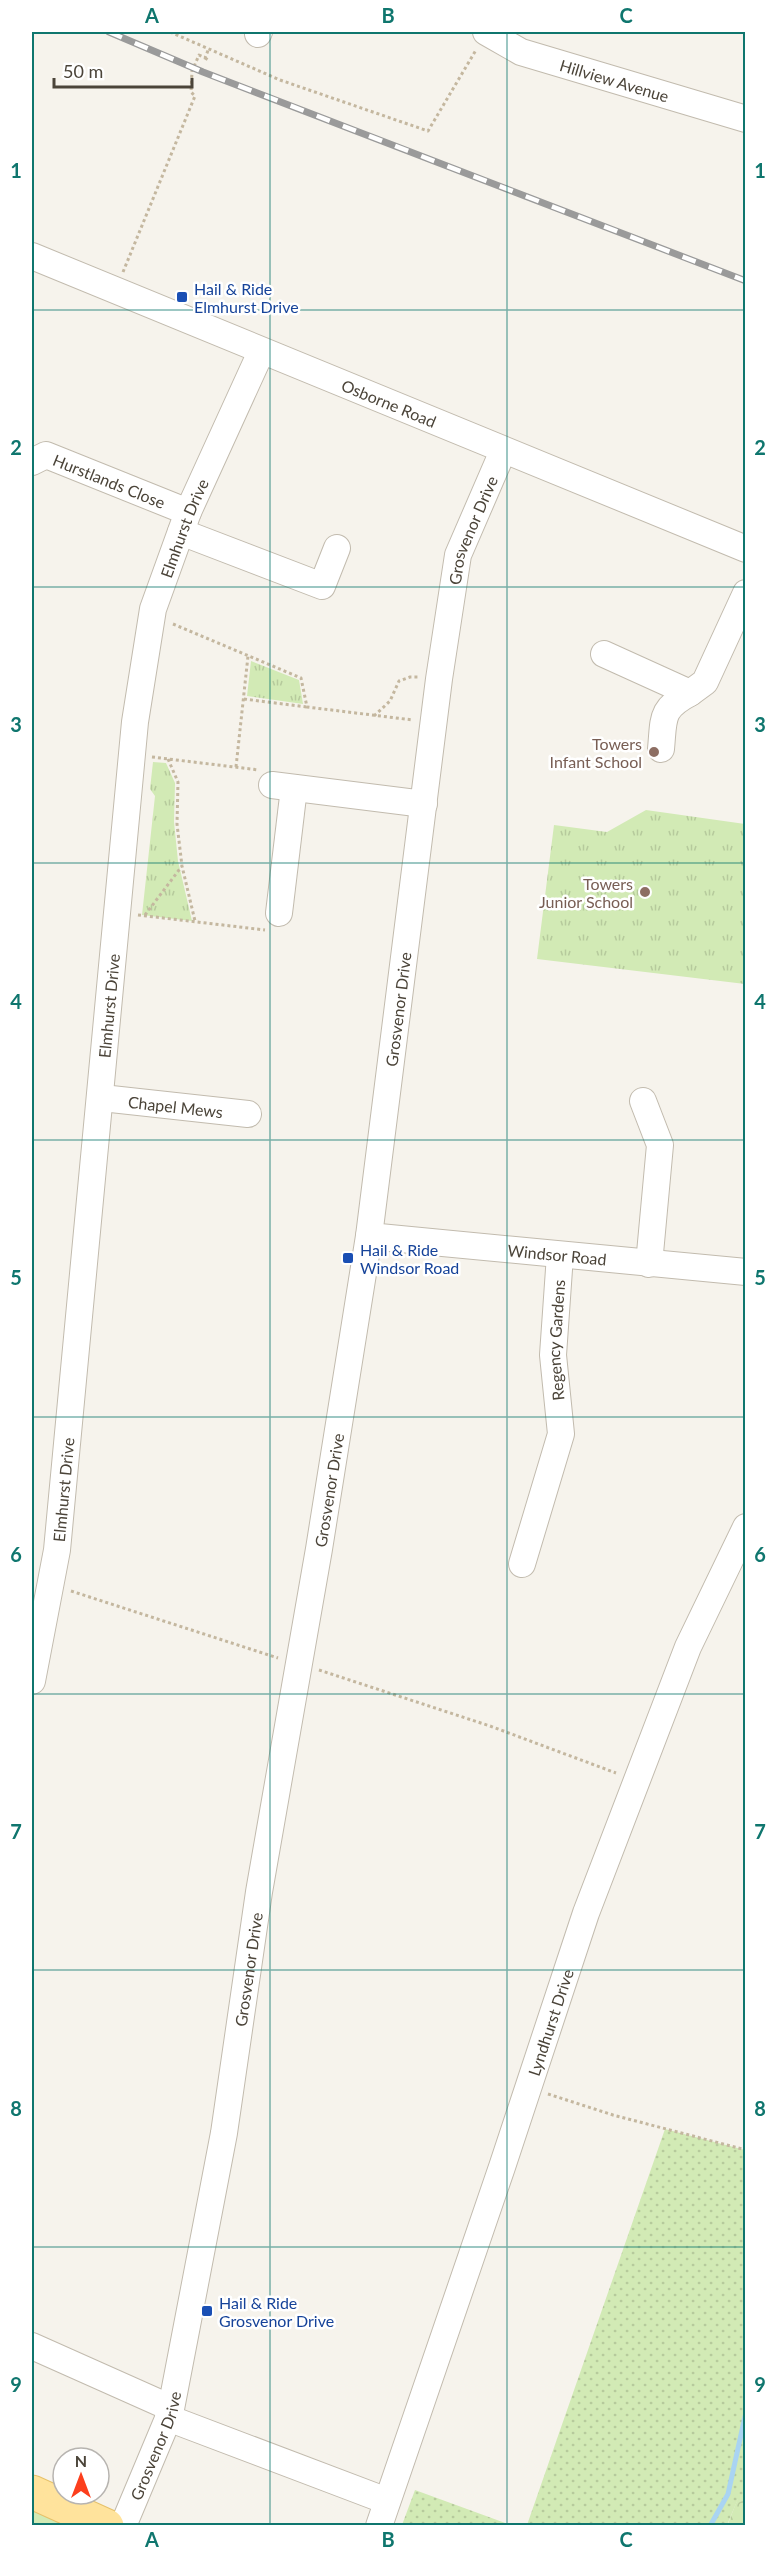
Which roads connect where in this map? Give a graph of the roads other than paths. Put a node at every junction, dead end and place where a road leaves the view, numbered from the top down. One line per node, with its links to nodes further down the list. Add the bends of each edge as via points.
1 (486, 32): 2 (street, Hillview Avenue, via 521,51)
2 (746, 119)
3 (32, 256): 4 (street, Osborne Road)
4 (261, 352): 5 (street, Osborne Road); 7 (street, Elmhurst Drive)
5 (503, 451): 9 (street, Osborne Road); 14 (street, Grosvenor Drive, via 458,555)
6 (32, 462): 7 (street, Hurstlands Close, via 46,455)
7 (185, 522): 8 (street, Hurstlands Close, via 322,586); 16 (street, Elmhurst Drive, via 152,615 132,755)
8 (337, 548)
9 (746, 549)
10 (746, 593): 12 (street, via 705,682)
11 (604, 654): 12 (street)
12 (690, 693): 13 (street, via 665,712)
13 (661, 749)
14 (424, 804): 15 (street, via 283,786); 19 (street, Grosvenor Drive)
15 (279, 913)
16 (102, 1098): 18 (street, Chapel Mews); 25 (street, Elmhurst Drive, via 57,1551)
17 (644, 1101): 21 (street, via 660,1145)
18 (248, 1114)
19 (369, 1236): 20 (street, Windsor Road); 27 (street, Grosvenor Drive, via 259,1892 224,2133)
20 (560, 1255): 21 (street, Windsor Road); 24 (street, Regency Gardens, via 553,1355 561,1434)
21 (649, 1264): 22 (street, Windsor Road)
22 (746, 1272)
23 (746, 1527): 29 (street, Lyndhurst Drive, via 688,1647 586,1913)
24 (522, 1564)
25 (32, 1681)
26 (32, 2346): 27 (street)
27 (169, 2413): 29 (street); 31 (street, Grosvenor Drive)
28 (32, 2492): 30 (main road)
29 (387, 2501): 32 (street, Lyndhurst Drive)
30 (107, 2526)
31 (123, 2526)
32 (379, 2526)

